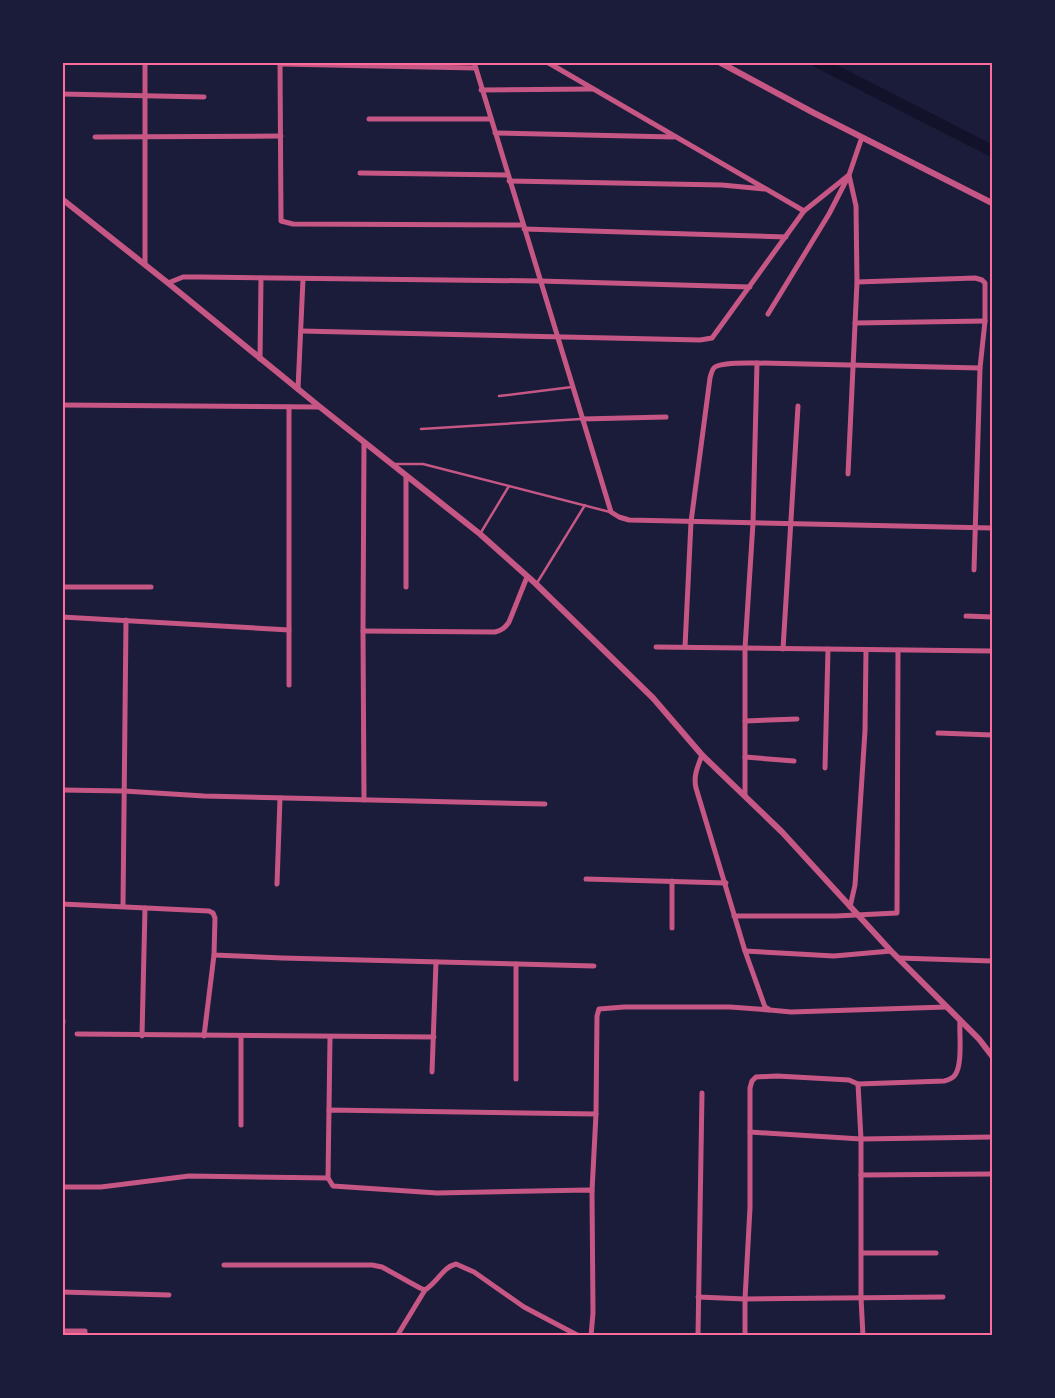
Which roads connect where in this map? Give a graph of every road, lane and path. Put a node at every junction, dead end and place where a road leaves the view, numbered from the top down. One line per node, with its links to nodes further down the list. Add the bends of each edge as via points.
1 (145, 62): 9 (street)
2 (547, 62): 7 (street)
3 (719, 62): 18 (street)
4 (280, 63): 5 (street); 14 (street)
5 (475, 65): 6 (street)
6 (481, 90): 7 (street); 12 (street)
7 (593, 90): 17 (street)
8 (62, 94): 9 (street)
9 (145, 96): 10 (street); 16 (street)
10 (204, 97)
11 (369, 119): 12 (street)
12 (491, 119): 13 (street)
13 (495, 133): 17 (street); 21 (street)
14 (280, 136): 16 (street); 27 (street, via 280,216 286,224)
15 (95, 137): 16 (street)
16 (145, 137): 29 (street)
17 (676, 137): 23 (street)
18 (862, 137): 20 (street); 25 (street)
19 (360, 173): 21 (street)
20 (849, 174): 26 (street); 33 (street, via 856,206); 36 (street, via 829,214)
21 (507, 175): 22 (street)
22 (509, 181): 23 (street, via 722,185); 27 (street)
23 (766, 189): 26 (street)
24 (62, 199): 29 (street)
25 (992, 202)
26 (804, 211): 28 (street)
27 (523, 227): 28 (street); 32 (street)
28 (786, 237): 35 (street)
29 (145, 264): 34 (street)
30 (261, 278): 31 (street); 34 (street, via 183,277); 41 (street)
31 (303, 279): 32 (street); 39 (street)
32 (540, 281): 35 (street); 40 (street)
33 (857, 282): 37 (street, via 982,280 985,283); 38 (street)
34 (168, 283): 41 (street)
35 (750, 287): 40 (street, via 712,338)
36 (768, 314)
37 (985, 321): 38 (street); 44 (street)
38 (855, 323): 43 (street)
39 (301, 331): 40 (street); 46 (street)
40 (556, 336): 45 (street)
41 (260, 359): 46 (street)
42 (757, 363): 43 (street); 62 (street, via 722,364 711,372); 63 (street)
43 (853, 364): 44 (street); 57 (street)
44 (980, 368): 65 (street)
45 (573, 387): 47 (lane); 53 (street)
46 (298, 389): 51 (street)
47 (499, 396)
48 (62, 405): 50 (street)
49 (798, 406): 64 (street)
50 (289, 407): 51 (street); 78 (street)
51 (320, 407): 55 (street)
52 (666, 417): 53 (street)
53 (582, 418): 54 (lane); 61 (street)
54 (421, 429)
55 (364, 442): 56 (street); 79 (street)
56 (392, 464): 58 (street); 59 (lane, via 423,464)
57 (848, 474)
58 (406, 475): 67 (street); 73 (street)
59 (509, 486): 60 (lane); 67 (lane)
60 (585, 505): 61 (lane); 70 (lane)
61 (611, 512): 62 (street, via 629,520)
62 (691, 522): 63 (street); 81 (street)
63 (753, 523): 64 (street); 82 (street)
64 (791, 524): 65 (street); 83 (street)
65 (974, 528): 66 (street); 68 (street)
66 (992, 528)
67 (480, 534): 69 (street)
68 (974, 570)
69 (527, 577): 70 (street); 79 (street, via 509,622 495,632)
70 (536, 584): 93 (street, via 653,698)
71 (62, 587): 72 (street)
72 (151, 587)
73 (406, 587)
74 (966, 616): 76 (street)
75 (62, 617): 77 (street)
76 (992, 617)
77 (126, 620): 78 (street); 98 (street)
78 (289, 630): 88 (street)
79 (363, 630): 101 (street)
80 (656, 647): 81 (street)
81 (685, 647): 82 (street)
82 (745, 648): 83 (street); 90 (street)
83 (784, 649): 84 (street)
84 (828, 649): 85 (street); 96 (street)
85 (866, 650): 86 (street); 109 (street, via 865,731 855,886)
86 (898, 650): 87 (street); 111 (street, via 897,913)
87 (992, 651)
88 (289, 685)
89 (797, 719): 90 (street)
90 (745, 721): 94 (street)
91 (938, 733): 92 (street)
92 (992, 734)
93 (702, 755): 99 (street); 105 (street, via 695,781)
94 (745, 757): 95 (street); 99 (street)
95 (794, 761)
96 (825, 768)
97 (62, 790): 98 (street)
98 (124, 791): 100 (street); 108 (street)
99 (745, 794): 109 (street)
100 (280, 798): 101 (street); 106 (street)
101 (364, 800): 102 (street)
102 (544, 804)
103 (586, 879): 104 (street)
104 (672, 881): 105 (street); 113 (street)
105 (726, 883): 112 (street)
106 (278, 884)
107 (62, 904): 108 (street)
108 (123, 906): 110 (street)
109 (850, 907): 111 (street)
110 (145, 908): 116 (street, via 213,913 216,926); 128 (street)
111 (857, 915): 112 (street); 115 (street)
112 (734, 916): 114 (street)
113 (672, 928)
114 (745, 951): 115 (street, via 834,956); 123 (street, via 762,1001)
115 (891, 952): 117 (street)
116 (214, 955): 119 (street); 129 (street)
117 (898, 958): 118 (street); 122 (street)
118 (992, 961)
119 (436, 962): 120 (street); 132 (street)
120 (516, 964): 121 (street); 135 (street)
121 (594, 966)
122 (946, 1007): 123 (street); 125 (street)
123 (770, 1010): 139 (street, via 730,1007 599,1009)
124 (62, 1015): 126 (street)
125 (960, 1020): 133 (street); 136 (street, via 959,1062 951,1079)
126 (63, 1022)
127 (78, 1034): 128 (street)
128 (142, 1036): 129 (street)
129 (204, 1036): 130 (street)
130 (241, 1036): 131 (street); 140 (street)
131 (330, 1037): 132 (street); 138 (street)
132 (434, 1037): 134 (street)
133 (992, 1056)
134 (432, 1072)
135 (516, 1079)
136 (858, 1084): 141 (street, via 849,1080 756,1077 750,1088); 143 (street)
137 (702, 1093): 155 (street)
138 (329, 1110): 139 (street); 146 (street)
139 (596, 1114): 148 (street)
140 (241, 1125)
141 (750, 1132): 143 (street); 158 (street)
142 (992, 1137): 143 (street)
143 (861, 1139): 145 (street)
144 (992, 1174): 145 (street)
145 (861, 1175): 149 (street)
146 (328, 1178): 147 (street, via 189,1176 101,1187); 148 (street, via 334,1186 437,1193)
147 (62, 1187)
148 (592, 1191): 163 (street)
149 (862, 1253): 150 (street); 157 (street)
150 (936, 1253)
151 (224, 1265): 152 (street, via 372,1265)
152 (425, 1290): 161 (street); 162 (street, via 448,1268 462,1265 524,1307)
153 (62, 1292): 154 (street)
154 (169, 1294)
155 (698, 1296): 158 (street); 164 (street)
156 (943, 1297): 157 (street)
157 (861, 1298): 158 (street); 166 (street)
158 (745, 1299): 165 (street)
159 (62, 1331): 160 (street, via 85,1331)
160 (85, 1336)
161 (397, 1336)
162 (579, 1336)
163 (591, 1336)
164 (698, 1336)
165 (745, 1336)
166 (863, 1336)

